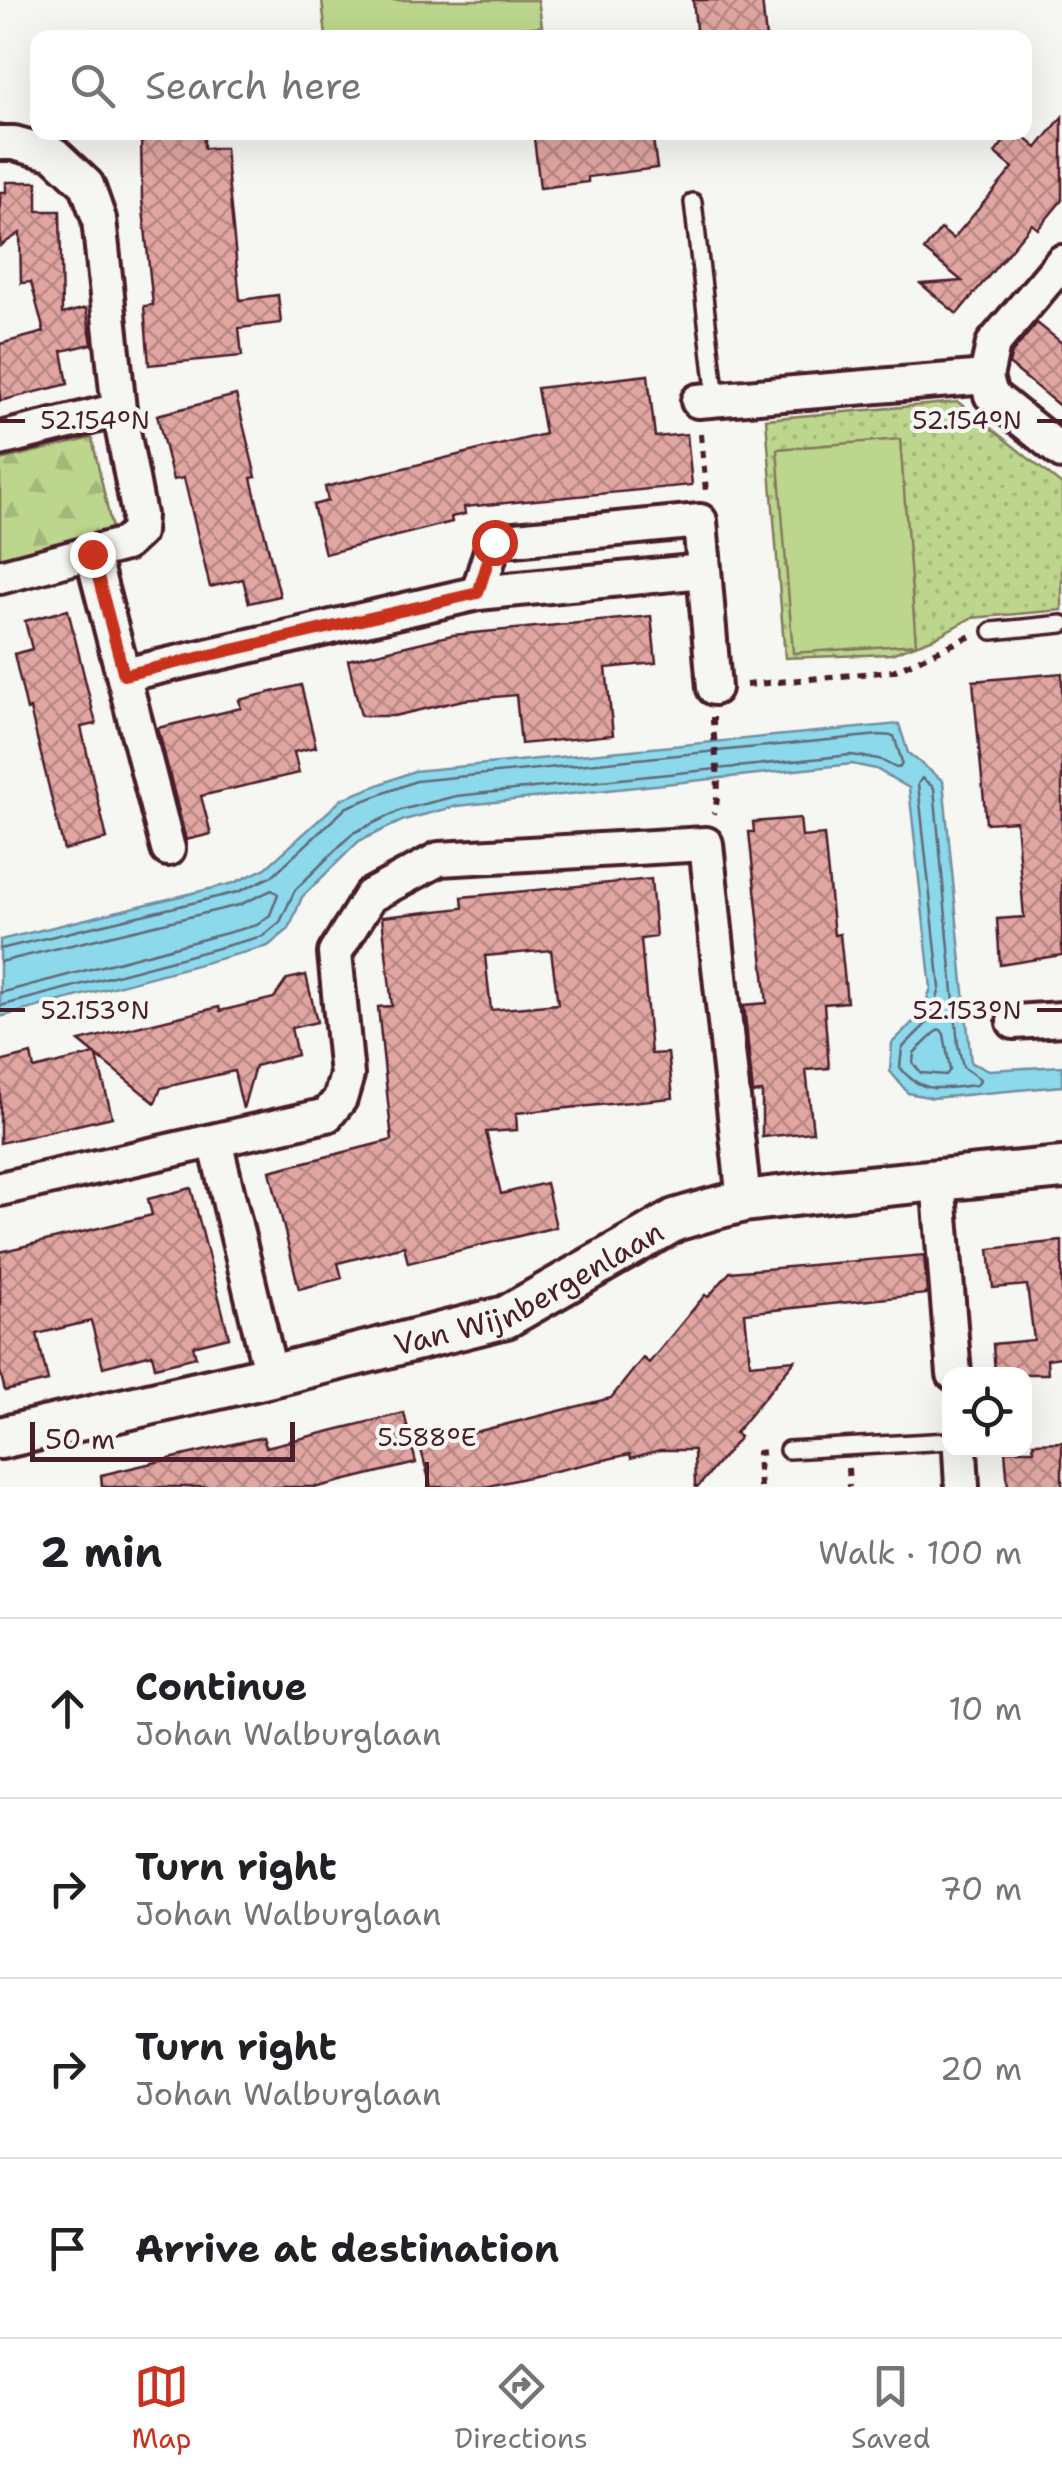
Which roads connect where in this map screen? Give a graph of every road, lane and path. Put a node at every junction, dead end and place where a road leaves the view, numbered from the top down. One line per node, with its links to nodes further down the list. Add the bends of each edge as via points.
1 (0, 143): 6 (street, via 54,154 87,185 98,219)
2 (693, 202): 5 (lane)
3 (1062, 262): 4 (street, via 992,344)
4 (986, 377): 5 (street); 8 (street, via 991,395)
5 (707, 400): 9 (path, via 708,507)
6 (118, 410): 7 (street); 10 (street, via 138,532 126,544)
7 (0, 439)
8 (1062, 452)
9 (700, 521): 11 (street); 13 (street, via 494,542)
10 (92, 554): 12 (street); 16 (street)
11 (703, 571): 13 (street); 17 (street)
12 (0, 577)
13 (478, 593): 16 (street)
14 (1062, 624): 15 (lane)
15 (992, 630): 17 (path, via 893,671)
16 (124, 675): 20 (street)
17 (714, 688)
18 (713, 737): 19 (path)
19 (719, 794)
20 (168, 850)
21 (1062, 1018): 22 (street)
22 (1014, 1022)
23 (215, 1141): 26 (street); 27 (street, via 327,1116 340,1099 347,1075 335,952 370,896 438,860 706,844); 29 (street)
24 (1062, 1168): 25 (street, Van Wijnbergenlaan)
25 (938, 1180): 27 (street, Van Wijnbergenlaan); 28 (street)
26 (0, 1189)
27 (744, 1201): 29 (street, Van Wijnbergenlaan, via 675,1220 506,1317)
28 (953, 1367)
29 (270, 1376): 30 (street, Van Wijnbergenlaan)
30 (0, 1438)
31 (942, 1442): 32 (lane)
32 (788, 1450)
33 (960, 1457): 34 (street)
34 (962, 1487)

